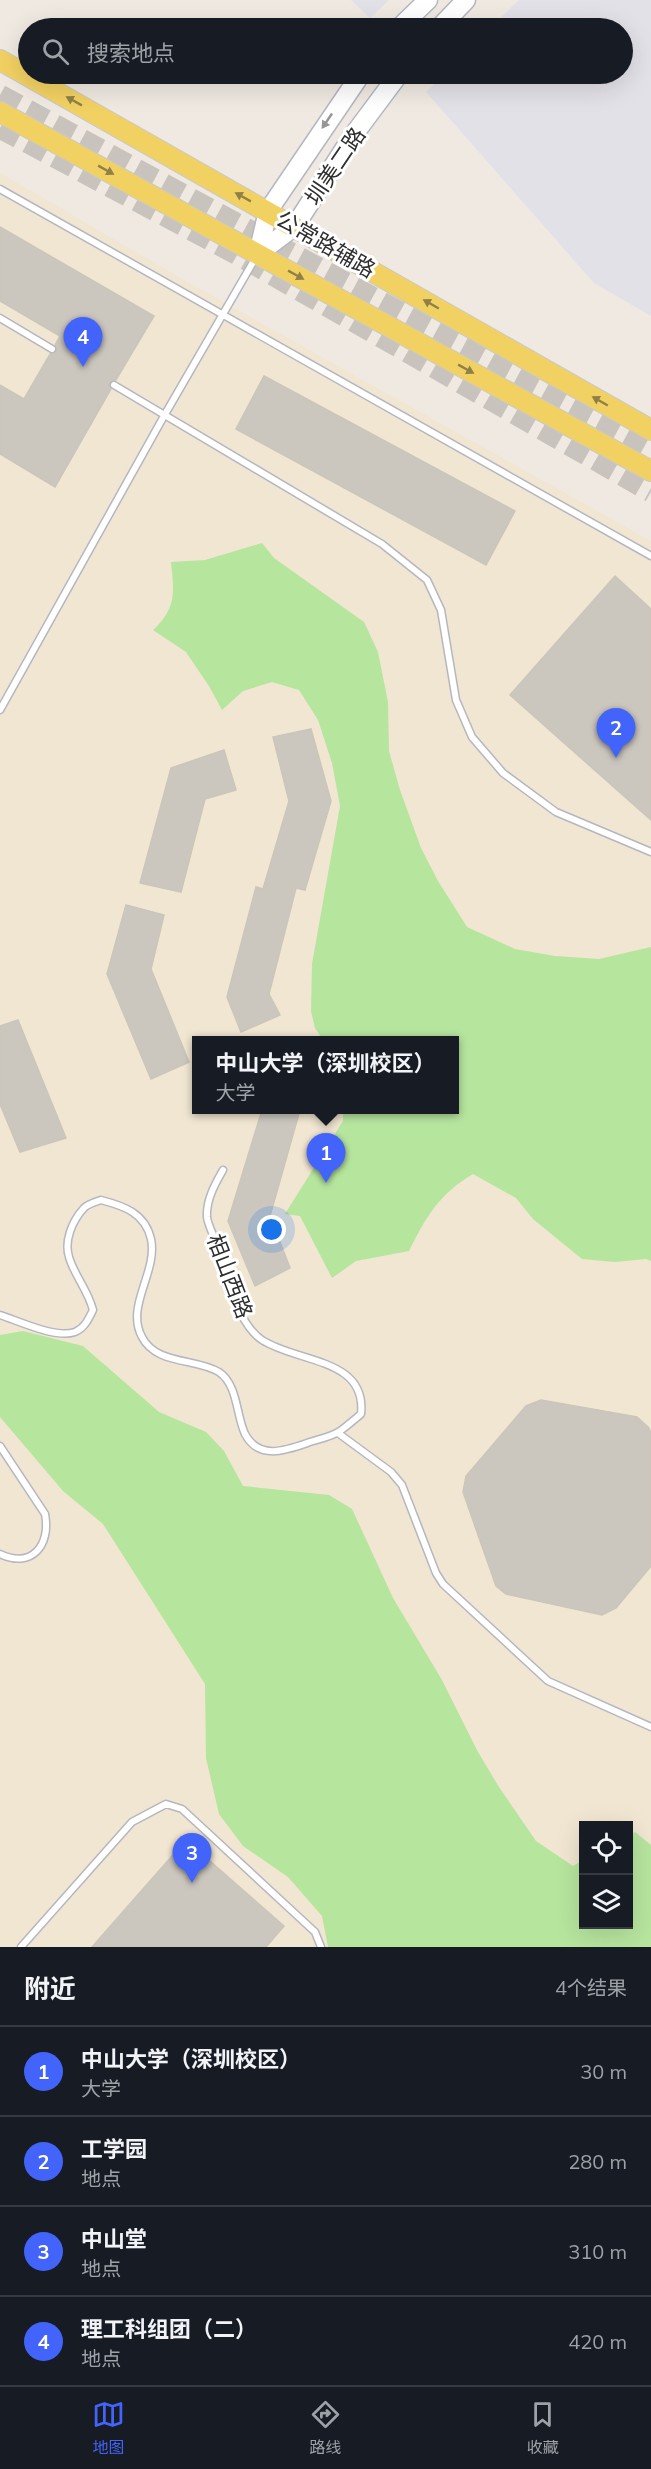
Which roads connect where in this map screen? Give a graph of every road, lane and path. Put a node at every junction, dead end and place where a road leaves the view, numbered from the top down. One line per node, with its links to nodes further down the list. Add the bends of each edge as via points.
1 (428, 0): 3 (main road)
2 (466, 0): 4 (main road)
3 (409, 18)
4 (449, 18)
5 (0, 60): 6 (main road, 公常路辅路, one-way to 5)
6 (18, 70)
7 (43, 84): 12 (main road, 公常路辅路, one-way to 7)
8 (354, 84): 12 (main road, 圳美二路, one-way to 12)
9 (392, 84): 13 (main road, 圳美二路)
10 (0, 112): 14 (main road, 公常路辅路, one-way to 14)
11 (0, 189): 15 (lane)
12 (268, 211): 13 (main road, 公常路辅路); 14 (main road, 圳美二路)
13 (295, 226): 14 (main road, 圳美二路); 20 (main road, 公常路辅路, one-way to 13)
14 (258, 254): 15 (lane); 21 (main road, 公常路辅路, one-way to 21)
15 (222, 316): 19 (lane); 22 (lane)
16 (0, 318): 17 (lane)
17 (52, 349)
18 (114, 385): 19 (lane)
19 (164, 416): 23 (lane); 24 (lane, via 382,544 426,580 441,610 456,700 472,737 503,773 556,812)
20 (651, 430)
21 (651, 471)
22 (651, 556)
23 (0, 710)
24 (651, 852)
25 (223, 1170): 27 (lane, 相山西路, via 212,1190 207,1216 240,1311 260,1340 346,1372 357,1384 363,1399 361,1414)
26 (0, 1315): 27 (lane, 相山西路, via 61,1333 75,1332 87,1323 93,1310 69,1259 69,1236 85,1207 100,1200 125,1207 142,1220 153,1249 138,1308 142,1338 163,1355 221,1374 234,1394 245,1434 251,1444 263,1451 281,1452)
27 (338, 1432): 30 (lane, via 402,1485 435,1573 443,1584 548,1681)
28 (0, 1446): 29 (lane, via 45,1514 46,1538 39,1550 28,1557 12,1560)
29 (0, 1554)
30 (651, 1727)
31 (21, 1947): 32 (lane, via 132,1822 166,1804 182,1809 315,1932)
32 (321, 1947)

